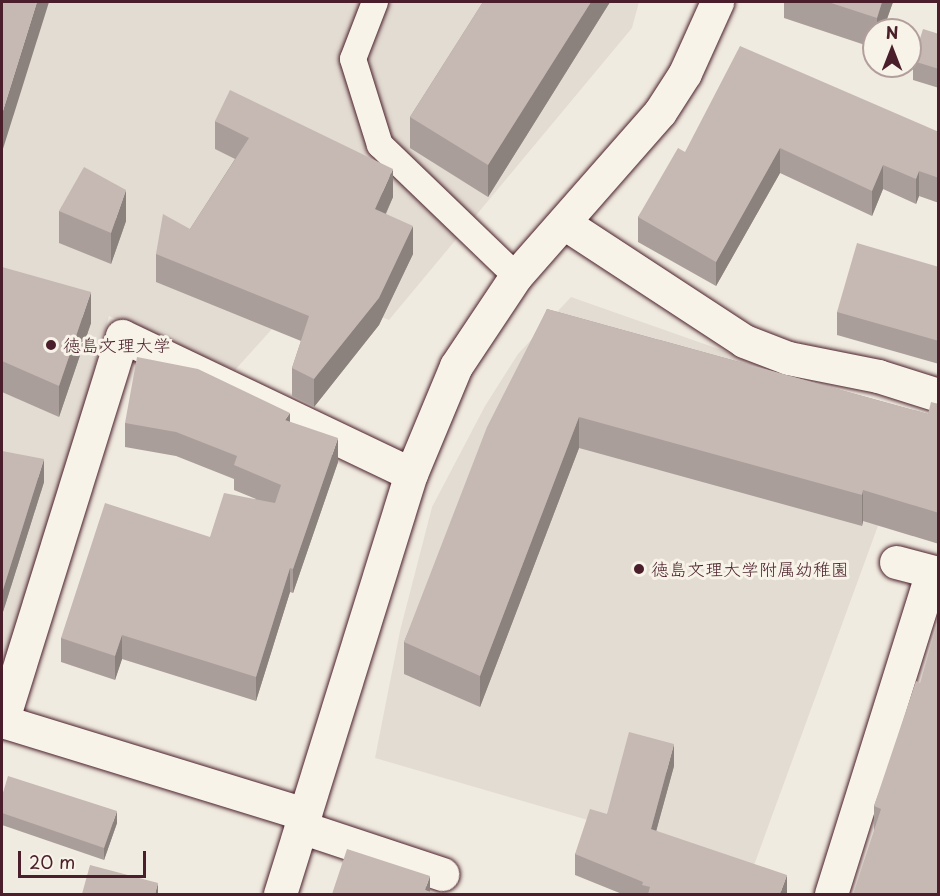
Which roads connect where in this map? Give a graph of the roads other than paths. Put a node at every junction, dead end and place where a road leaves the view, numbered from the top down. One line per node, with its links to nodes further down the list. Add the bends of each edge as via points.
1 (375, 2): 4 (lane, via 353,59 380,145)
2 (717, 2): 3 (street, via 685,73 660,112)
3 (564, 224): 4 (street); 5 (street, via 744,341 788,358 878,376)
4 (516, 276): 6 (street, via 456,366)
5 (939, 395)
6 (411, 474): 9 (street, via 122,336); 10 (street)
7 (896, 562): 8 (street)
8 (935, 573): 13 (street)
9 (2, 722): 10 (street)
10 (303, 820): 11 (street); 12 (street)
11 (442, 874)
12 (280, 894)
13 (831, 894)

